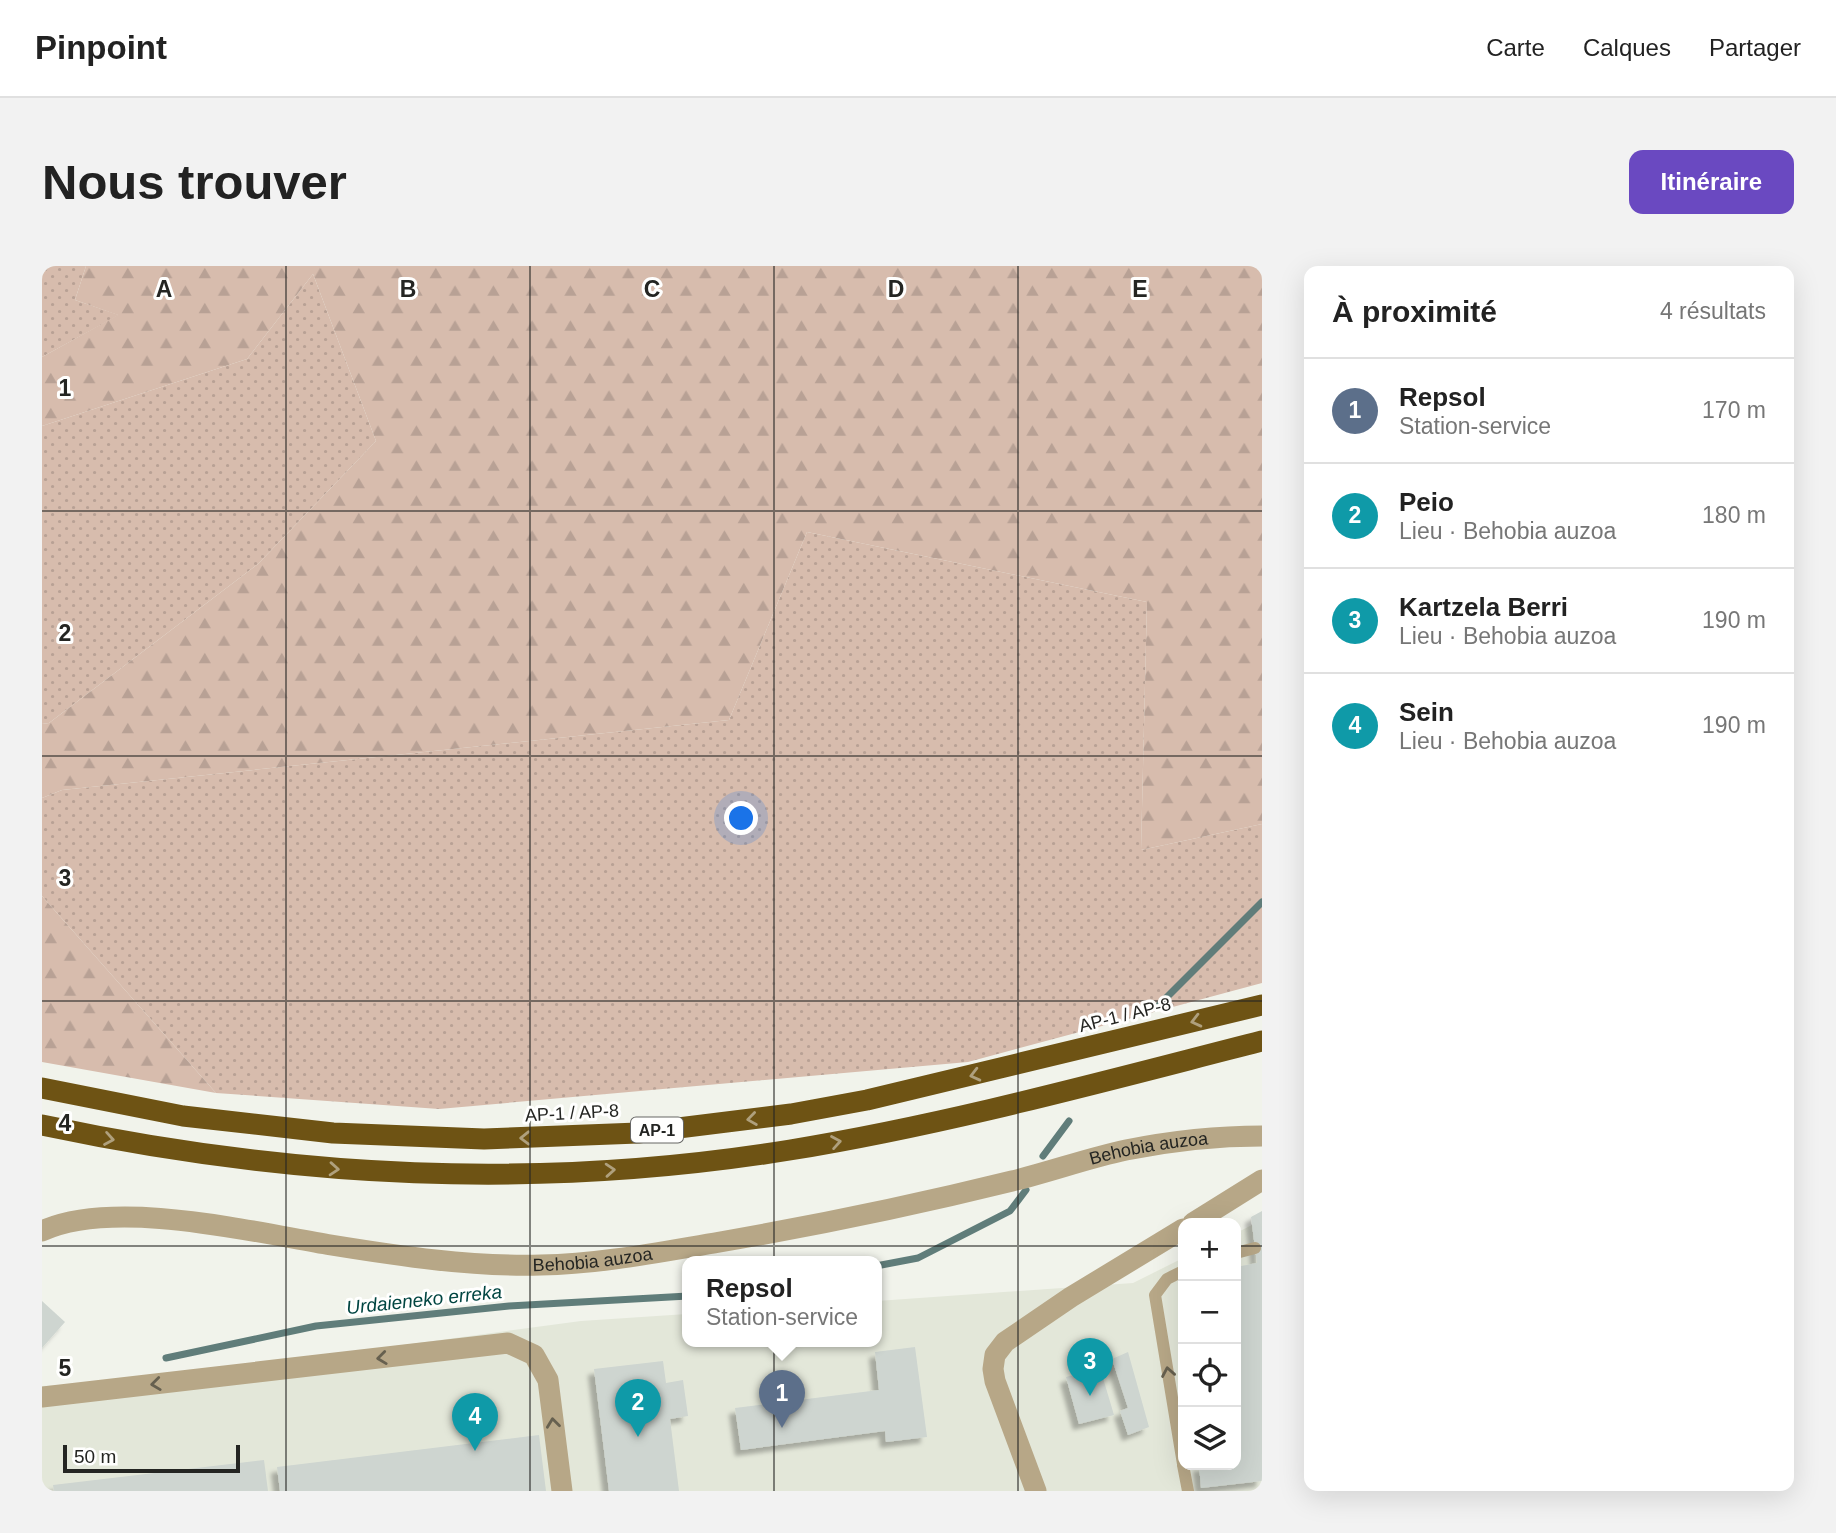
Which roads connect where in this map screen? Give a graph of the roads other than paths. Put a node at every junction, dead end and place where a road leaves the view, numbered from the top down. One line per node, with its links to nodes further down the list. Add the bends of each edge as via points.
1 (1262, 1005): 3 (highway, AP-1 / AP-8 / AP-1, one-way to 3, via 867,1100 740,1121 600,1135 484,1139 321,1132 183,1116)
2 (1262, 1041): 4 (highway, AP-1, one-way to 2, via 178,1151 330,1169 483,1175 623,1170 787,1151 912,1128)
3 (42, 1088)
4 (42, 1125)
5 (1262, 1136): 8 (street, Behobia auzoa, via 1217,1136 1126,1150 847,1220 614,1260 474,1264 135,1218 89,1219)
6 (1262, 1180): 7 (street)
7 (1201, 1218)
8 (42, 1231)
9 (1178, 1232): 17 (street, via 1071,1297 1005,1342 995,1355 995,1381)
10 (1255, 1248): 11 (lane)
11 (1241, 1252)
12 (1178, 1274): 14 (lane, one-way to 12, via 1156,1296 1167,1279)
13 (42, 1397): 16 (street, one-way to 13, via 548,1380 534,1355 508,1343)
14 (1178, 1433)
15 (1184, 1470): 18 (lane)
16 (562, 1491)
17 (1036, 1491)
18 (1188, 1491)

